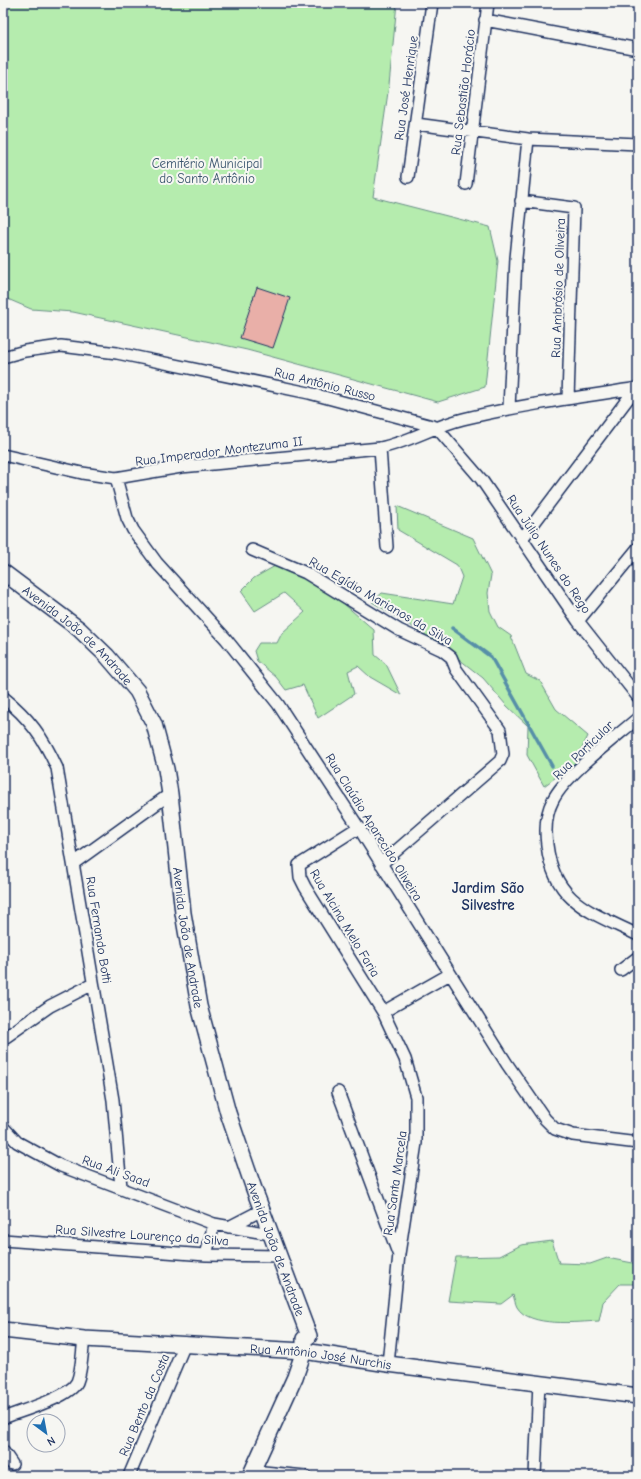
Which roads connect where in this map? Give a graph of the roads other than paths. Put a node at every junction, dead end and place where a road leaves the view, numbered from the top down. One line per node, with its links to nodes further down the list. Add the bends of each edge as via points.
1 (432, 3): 5 (street, Rua José Henrique)
2 (488, 3): 3 (street, Rua Sebastião Horácio)
3 (486, 20): 4 (street); 6 (street, Rua Sebastião Horácio)
4 (638, 49)
5 (416, 124): 6 (street); 9 (street, Rua José Henrique)
6 (473, 132): 7 (street); 10 (street, Rua Sebastião Horácio)
7 (528, 139): 8 (street); 11 (street)
8 (638, 144)
9 (408, 177)
10 (466, 184)
11 (521, 201): 14 (street, Rua Ambrósio de Oliveira, via 574,208); 15 (street)
12 (3, 357): 16 (street, Rua Antônio Russo, via 61,346 117,353 309,393)
13 (637, 388): 14 (street, Rua Antônio Russo); 20 (street)
14 (568, 399): 15 (street, Rua Antônio Russo)
15 (509, 408): 16 (street, Rua Antônio Russo)
16 (436, 427): 17 (street, Rua Imperador Montezuma II, via 403,443); 20 (street, Rua Júlio Nunes do Rego, via 481,479)
17 (380, 448): 19 (street, Rua Imperador Montezuma II, via 181,467); 21 (street)
18 (3, 455): 19 (street, Rua Imperador Montezuma II)
19 (116, 478): 30 (street, Rua Claúdio Aparecido Oliveira, via 133,530 157,563 258,676)
20 (522, 539): 25 (street, Rua Júlio Nunes do Rego)
21 (387, 548)
22 (638, 548): 25 (street)
23 (252, 550): 32 (street, Rua Egídio Marianos da Silva, via 306,573 399,630 442,650 451,657 456,669 500,730 503,754 500,761)
24 (3, 572): 29 (main road, Avenida João de Andrade, via 79,629 107,656 136,691 154,724)
25 (578, 621): 26 (street, Rua Júlio Nunes do Rego)
26 (637, 695)
27 (3, 697): 31 (street, Rua Fernando Botti, via 35,728 45,742 57,768)
28 (638, 718): 33 (street, Rua Particular, via 569,780 553,800 547,819 546,834 554,875 569,896 596,915)
29 (170, 794): 31 (street); 44 (main road, Avenida João de Andrade, via 183,913 199,1006 228,1113)
30 (359, 827): 32 (street, Rua Claúdio Aparecido Oliveira); 38 (street, Rua Alcina Melo Faria, via 299,865 298,871 305,887)
31 (74, 863): 37 (street, Rua Fernando Botti)
32 (381, 864): 36 (street, Rua Claúdio Aparecido Oliveira)
33 (638, 935)
34 (638, 957): 35 (street)
35 (620, 970)
36 (450, 974): 38 (street); 42 (street, Rua Claúdio Aparecido Oliveira, via 507,1064 552,1126 573,1135)
37 (93, 984): 39 (street, via 50,1006); 43 (street, Rua Fernando Botti, via 114,1100)
38 (383, 1012): 49 (street, Rua Santa Marcela, via 398,1040 416,1098 416,1143)
39 (3, 1039)
40 (338, 1092): 49 (street)
41 (3, 1127): 43 (street, Rua Ali Saad, via 17,1142 31,1151 61,1166)
42 (638, 1143)
43 (121, 1187): 45 (street, Rua Ali Saad)
44 (262, 1210): 46 (street); 47 (main road, Avenida João de Andrade)
45 (214, 1224): 46 (street, Rua Ali Saad); 50 (street)
46 (229, 1227): 47 (street, Rua Ali Saad)
47 (270, 1234): 51 (main road, Avenida João de Andrade)
48 (3, 1240): 50 (street, Rua Silvestre Lourenço da Silva)
49 (399, 1254): 56 (street, Rua Santa Marcela)
50 (206, 1255): 51 (street, Rua Silvestre Lourenço da Silva)
51 (279, 1256): 55 (main road, Avenida João de Andrade, via 308,1336 304,1339)
52 (3, 1330): 53 (main road, Rua Antônio José Nurchis)
53 (84, 1339): 54 (main road, Rua Antônio José Nurchis); 59 (street, via 78,1379 73,1387 62,1395)
54 (185, 1344): 55 (main road, Rua Antônio José Nurchis); 63 (street, Rua Bento da Costa)
55 (304, 1351): 56 (main road, Rua Antônio José Nurchis); 62 (main road)
56 (388, 1364): 57 (main road, Rua Antônio José Nurchis)
57 (538, 1382): 58 (main road, Rua Antônio José Nurchis); 65 (street)
58 (638, 1396)
59 (3, 1418)
60 (3, 1451): 61 (street)
61 (12, 1464)
62 (252, 1473): 64 (street)
63 (129, 1476)
64 (305, 1476)
65 (535, 1476)

